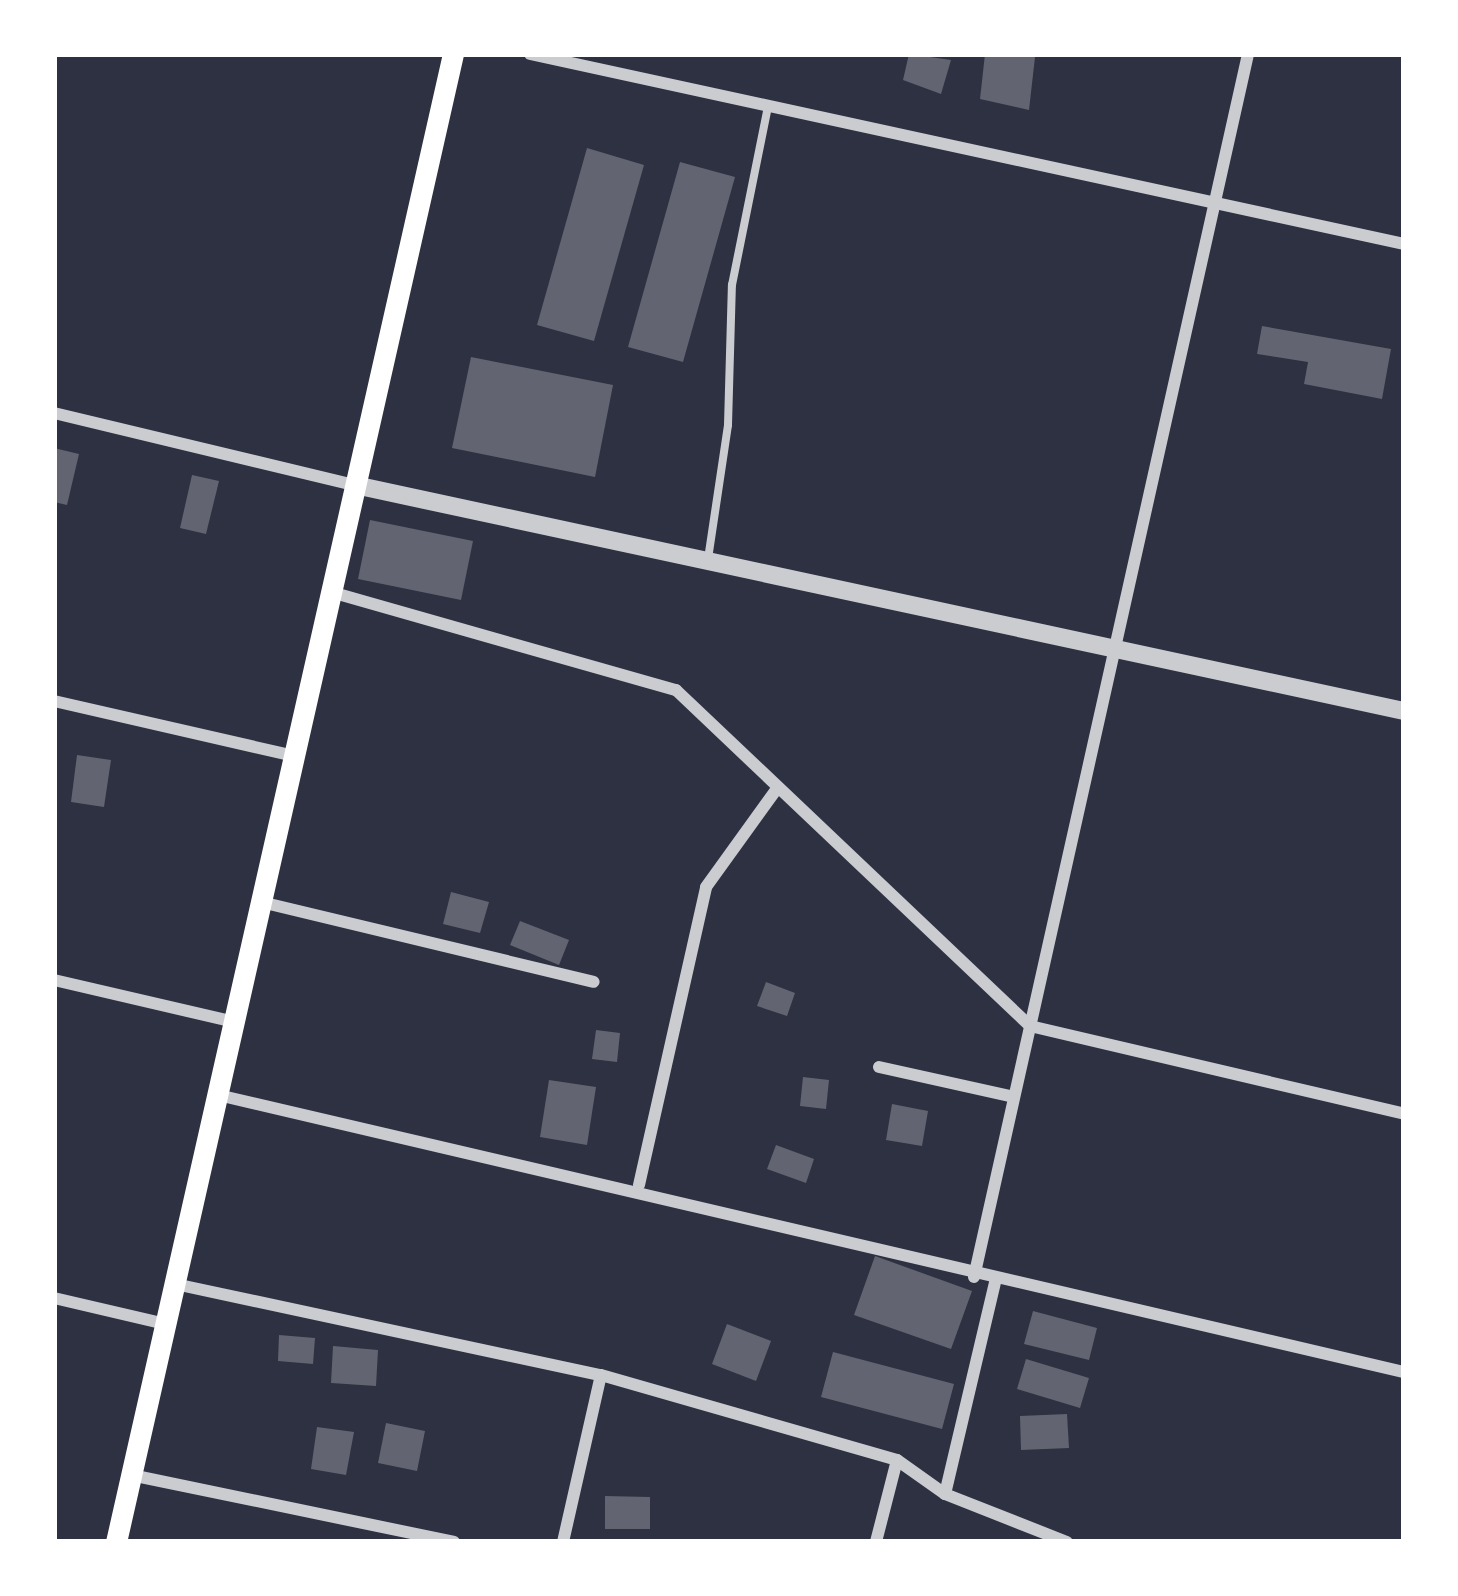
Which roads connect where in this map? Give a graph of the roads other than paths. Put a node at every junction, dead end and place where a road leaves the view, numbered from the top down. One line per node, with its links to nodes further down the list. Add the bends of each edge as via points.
1 (453, 54): 8 (main road)
2 (530, 54): 4 (street)
3 (1248, 54): 5 (street)
4 (768, 106): 5 (street); 9 (lane, via 732,285 728,425)
5 (1214, 198): 6 (street); 11 (street)
6 (1404, 244)
7 (54, 412): 8 (street)
8 (355, 485): 9 (street); 10 (main road)
9 (708, 559): 11 (street)
10 (331, 592): 14 (main road); 15 (street, via 653,676)
11 (1115, 645): 13 (street); 20 (street)
12 (54, 700): 14 (street)
13 (1404, 711)
14 (294, 756): 16 (main road)
15 (778, 787): 20 (street); 25 (street, via 706,887)
16 (261, 902): 18 (street); 19 (main road)
17 (54, 980): 19 (street)
18 (595, 982)
19 (234, 1022): 22 (main road)
20 (1030, 1026): 23 (street); 24 (street)
21 (879, 1067): 23 (street)
22 (218, 1094): 25 (street); 28 (main road)
23 (1014, 1097): 26 (street)
24 (1404, 1114)
25 (639, 1185): 26 (street)
26 (974, 1277): 27 (street)
27 (994, 1282): 31 (street); 35 (street)
28 (175, 1284): 30 (main road); 32 (street)
29 (54, 1298): 30 (street)
30 (166, 1324): 34 (main road)
31 (1404, 1372)
32 (601, 1375): 33 (street); 38 (street)
33 (897, 1460): 35 (street); 39 (street)
34 (131, 1475): 36 (main road); 37 (street)
35 (945, 1494): 40 (street)
36 (116, 1542)
37 (454, 1542)
38 (563, 1542)
39 (876, 1542)
40 (1067, 1542)

